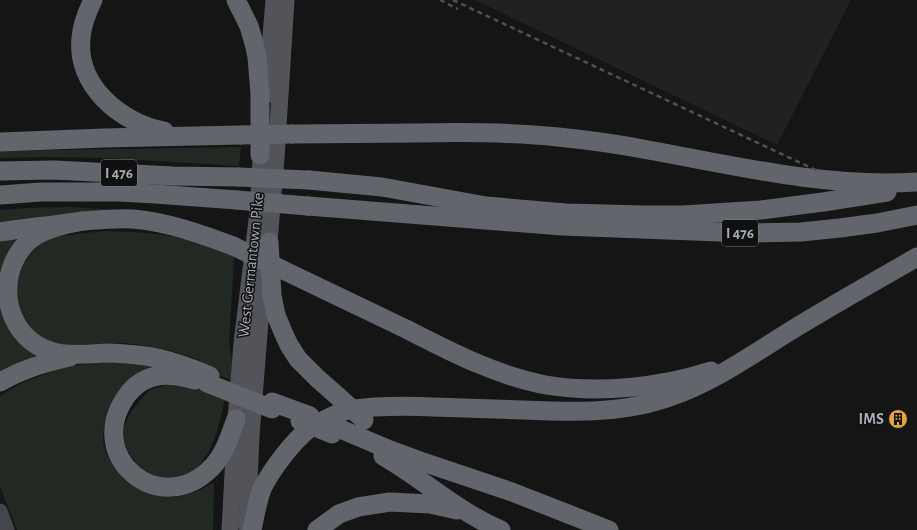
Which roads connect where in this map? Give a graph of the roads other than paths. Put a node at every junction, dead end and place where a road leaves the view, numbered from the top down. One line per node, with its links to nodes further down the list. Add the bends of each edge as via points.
1 (93, 0): 5 (highway, via 85,15 80,52 87,74 97,91 120,114 137,123 162,131)
2 (236, 0): 7 (highway, via 249,26 257,57)
3 (274, 0): 7 (main road, West Germantown Pike)
4 (286, 0): 15 (main road, West Germantown Pike)
5 (201, 136): 6 (highway); 9 (highway, bridge, via 509,133 593,142 814,179 886,184)
6 (0, 142)
7 (260, 154): 21 (main road, West Germantown Pike, via 258,212 242,343)
8 (0, 171): 12 (highway, I 476, bridge, via 54,170 309,180 415,192)
9 (917, 183): 12 (highway, I 476, via 873,194 761,210 683,216 644,215)
10 (0, 195): 12 (highway, I 476, bridge, via 41,192 125,192 308,206)
11 (917, 215): 12 (highway, I 476, via 801,232 746,233)
12 (564, 220)
13 (82, 221): 14 (highway); 17 (highway, bridge, via 134,219 189,230 233,246 452,352 496,371 547,385 576,389 612,389 656,384 700,374); 18 (highway, via 44,232 27,244 11,268 7,295 14,320 31,341 58,353)
14 (0, 232)
15 (269, 242): 23 (highway, bridge, via 272,296 276,315 298,359 388,440); 28 (main road, West Germantown Pike, via 260,321)
16 (917, 257): 17 (highway)
17 (757, 352): 29 (highway, via 725,372 664,400 601,411 404,406 345,411 310,428 288,450 263,487)
18 (83, 354): 19 (highway, via 138,355 199,371); 20 (highway, via 26,370)
19 (209, 379): 21 (highway, via 159,375 149,378 131,390 117,412 114,425 117,452 124,465 133,475 158,486 181,486 194,482 214,465 221,455); 22 (highway, bridge)
20 (0, 382)
21 (236, 419): 27 (main road, West Germantown Pike)
22 (335, 431): 23 (highway); 25 (highway, via 382,455)
23 (450, 471): 32 (highway)
24 (0, 512): 26 (main road)
25 (468, 513): 30 (highway, via 430,504 390,502 358,507 340,514); 31 (highway)
26 (7, 530)
27 (230, 530)
28 (247, 530)
29 (252, 530)
30 (317, 530)
31 (502, 530)
32 (610, 530)

